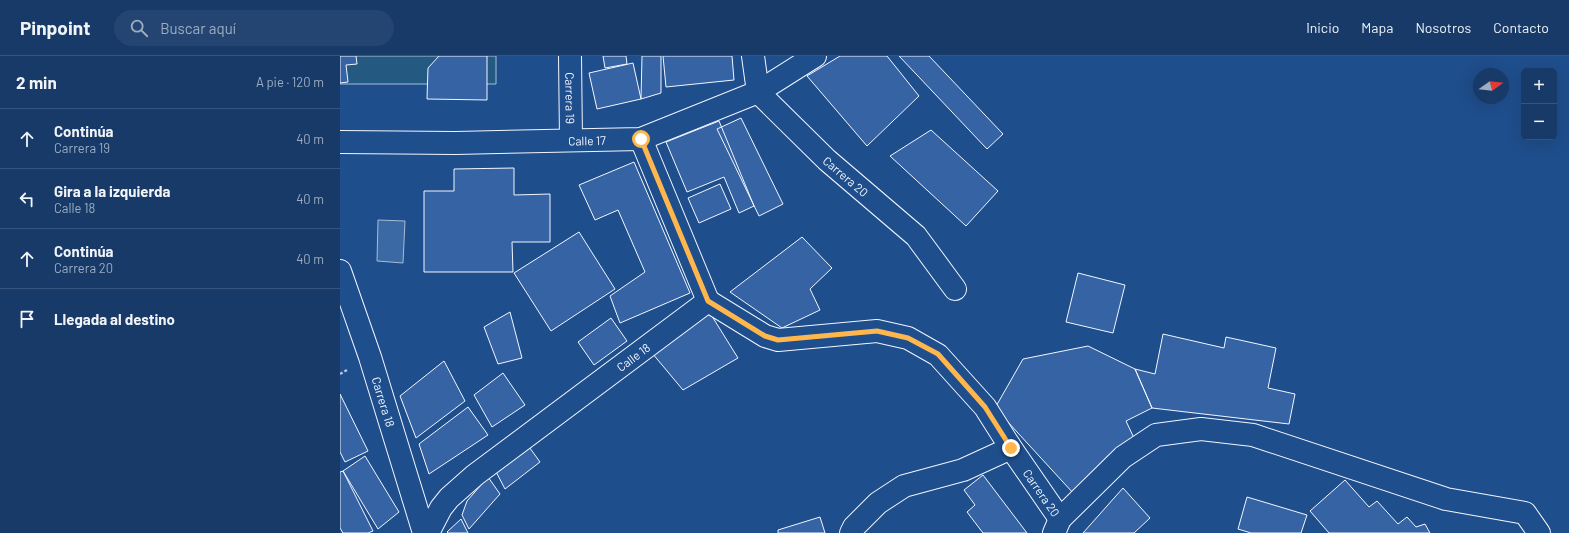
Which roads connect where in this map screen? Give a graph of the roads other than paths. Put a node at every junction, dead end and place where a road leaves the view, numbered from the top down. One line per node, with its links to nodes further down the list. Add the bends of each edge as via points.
1 (570, 56): 6 (street, Carrera 19)
2 (753, 56): 4 (street)
3 (815, 56): 4 (street, Calle 17)
4 (758, 92): 5 (street, Calle 17); 9 (street, Carrera 20, via 826,160 916,236)
5 (641, 139): 6 (street, Calle 17); 10 (street)
6 (571, 140): 7 (street, Calle 17)
7 (340, 142)
8 (340, 272): 13 (street, Carrera 18, via 370,357)
9 (954, 289)
10 (708, 301): 11 (street, Carrera 20, via 765,336 778,340 877,331 908,338 938,354 985,407); 14 (street, Calle 18, via 475,476 445,503)
11 (1011, 448): 12 (street, Carrera 20); 15 (street, via 962,470 904,486 878,503)
12 (1057, 526): 16 (street, via 1123,457 1156,435 1201,429 1253,435 1446,499 1525,513)
13 (424, 533)
14 (428, 533)
15 (851, 533)
16 (1539, 533)

